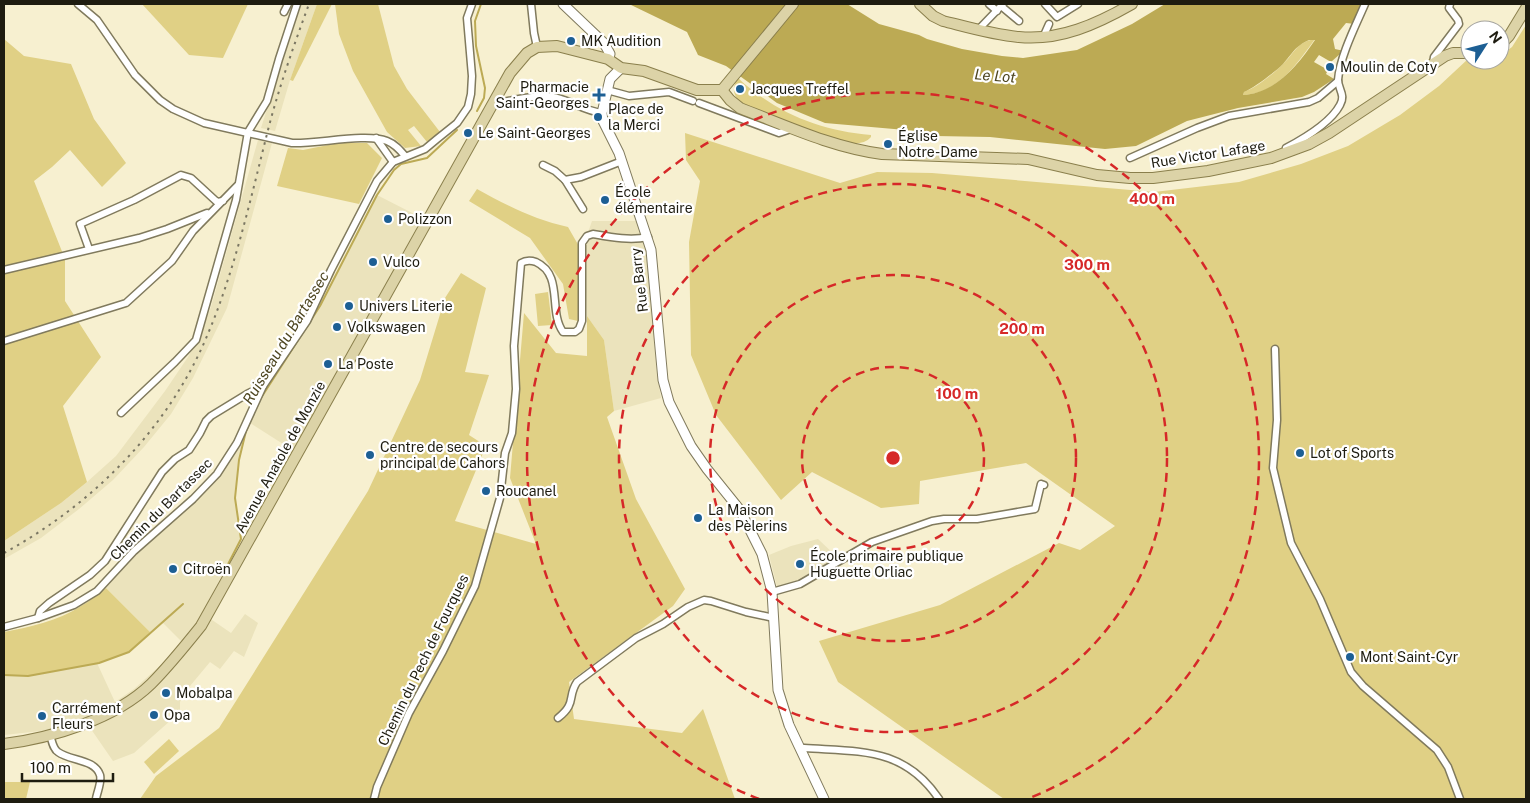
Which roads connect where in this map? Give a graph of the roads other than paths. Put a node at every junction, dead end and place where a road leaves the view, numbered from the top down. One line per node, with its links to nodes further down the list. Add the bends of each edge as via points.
1 (78, 4): 34 (street, via 96,20 132,72 160,100 192,119)
2 (288, 4): 17 (street)
3 (297, 4): 34 (street, via 267,101)
4 (472, 4): 36 (street, Chemin du Bartassec, via 467,18 472,76 468,107 457,123 425,150)
5 (531, 4): 23 (street)
6 (564, 4): 25 (street, via 604,43 610,54)
7 (794, 4): 30 (main road)
8 (989, 4): 15 (street)
9 (1045, 4): 10 (street, via 1057,17)
10 (1078, 4)
11 (1129, 4): 22 (main road, via 1078,30)
12 (1365, 4): 28 (street, via 1345,52)
13 (1450, 4): 26 (street, via 1449,8 1459,24)
14 (922, 5): 20 (main road, via 943,21)
15 (1000, 7): 18 (street); 20 (street)
16 (1526, 8): 21 (main road)
17 (284, 12)
18 (1019, 21)
19 (1049, 24): 22 (street)
20 (978, 30): 22 (main road, via 1018,38)
21 (1510, 34)
22 (1046, 37)
23 (537, 47): 25 (main road, via 557,46); 31 (main road, Avenue Anatole de Monzie, via 527,53 510,73)
24 (1460, 53): 26 (main road, Rue Victor Lafage)
25 (608, 59): 27 (main road)
26 (1433, 63): 38 (main road, Rue Victor Lafage, via 1329,133 1294,151)
27 (621, 68): 29 (street, via 610,79); 30 (main road, via 639,70 696,90)
28 (1338, 81): 37 (street, via 1309,102 1229,116); 38 (street, via 1343,98 1337,110 1302,139)
29 (607, 90): 32 (street); 33 (street, via 630,96 669,92 779,133)
30 (722, 90): 33 (main road, Rue Victor Lafage, via 740,108)
31 (493, 103): 32 (street, via 548,96); 60 (main road, Avenue Anatole de Monzie, via 201,626 150,685 136,696 93,720)
32 (602, 113): 39 (street, Rue Barry)
33 (790, 127): 38 (main road, Rue Victor Lafage, via 834,145 882,154 1028,160 1097,175 1130,178 1178,176)
34 (248, 132): 35 (street, via 305,144); 43 (street)
35 (376, 138): 36 (street, via 389,142); 40 (street)
36 (405, 156): 40 (street, Chemin du Bartassec)
37 (1130, 158)
38 (1271, 158)
39 (622, 161): 42 (street); 47 (street, Rue Barry)
40 (393, 162): 52 (street, Chemin du Bartassec, via 377,181 359,214 307,320)
41 (543, 165): 42 (street)
42 (565, 180): 45 (street)
43 (238, 185): 44 (street); 53 (street, via 196,340)
44 (224, 200): 46 (street); 48 (street, via 217,202 191,178 181,175 80,224)
45 (583, 209)
46 (211, 211): 48 (street, via 167,229); 50 (street, via 193,230 172,261 126,303)
47 (648, 237): 55 (street, Rue Barry, via 654,267 663,380 669,402 691,446 740,510 762,554); 64 (street, Chemin du Pech de Fourques, via 593,234 584,239 582,321 575,332 563,332 561,329 554,286 543,266 534,261 521,263 514,346 516,389 500,498 475,586 409,713)
48 (89, 249): 49 (street)
49 (4, 270)
50 (4, 341)
51 (1275, 349): 67 (street, via 1277,428 1272,468 1293,547 1352,672 1363,686 1437,750 1448,767)
52 (263, 386): 56 (street, via 206,421 189,450 175,458 162,472 105,561 49,603 40,611); 56 (street, Chemin du Bartassec, via 232,452 202,490 145,541 97,591 74,605)
53 (121, 413)
54 (1044, 485): 55 (street, via 1041,484 1035,508 977,519 932,521 872,542 800,584)
55 (772, 592): 57 (street, Rue Barry)
56 (38, 618): 58 (street, Chemin du Bartassec)
57 (774, 618): 59 (street, via 704,600 688,607 636,638 577,682 573,688 572,703); 62 (street, Rue Barry, via 778,690)
58 (4, 627)
59 (558, 718)
60 (50, 735): 61 (main road, Avenue Anatole de Monzie); 63 (street, via 56,751 98,771 100,780)
61 (4, 744)
62 (800, 749): 65 (street, Rue Barry); 66 (street, via 866,752 893,758 929,784)
63 (96, 799)
64 (374, 799)
65 (824, 799)
66 (939, 799)
67 (1460, 799)

